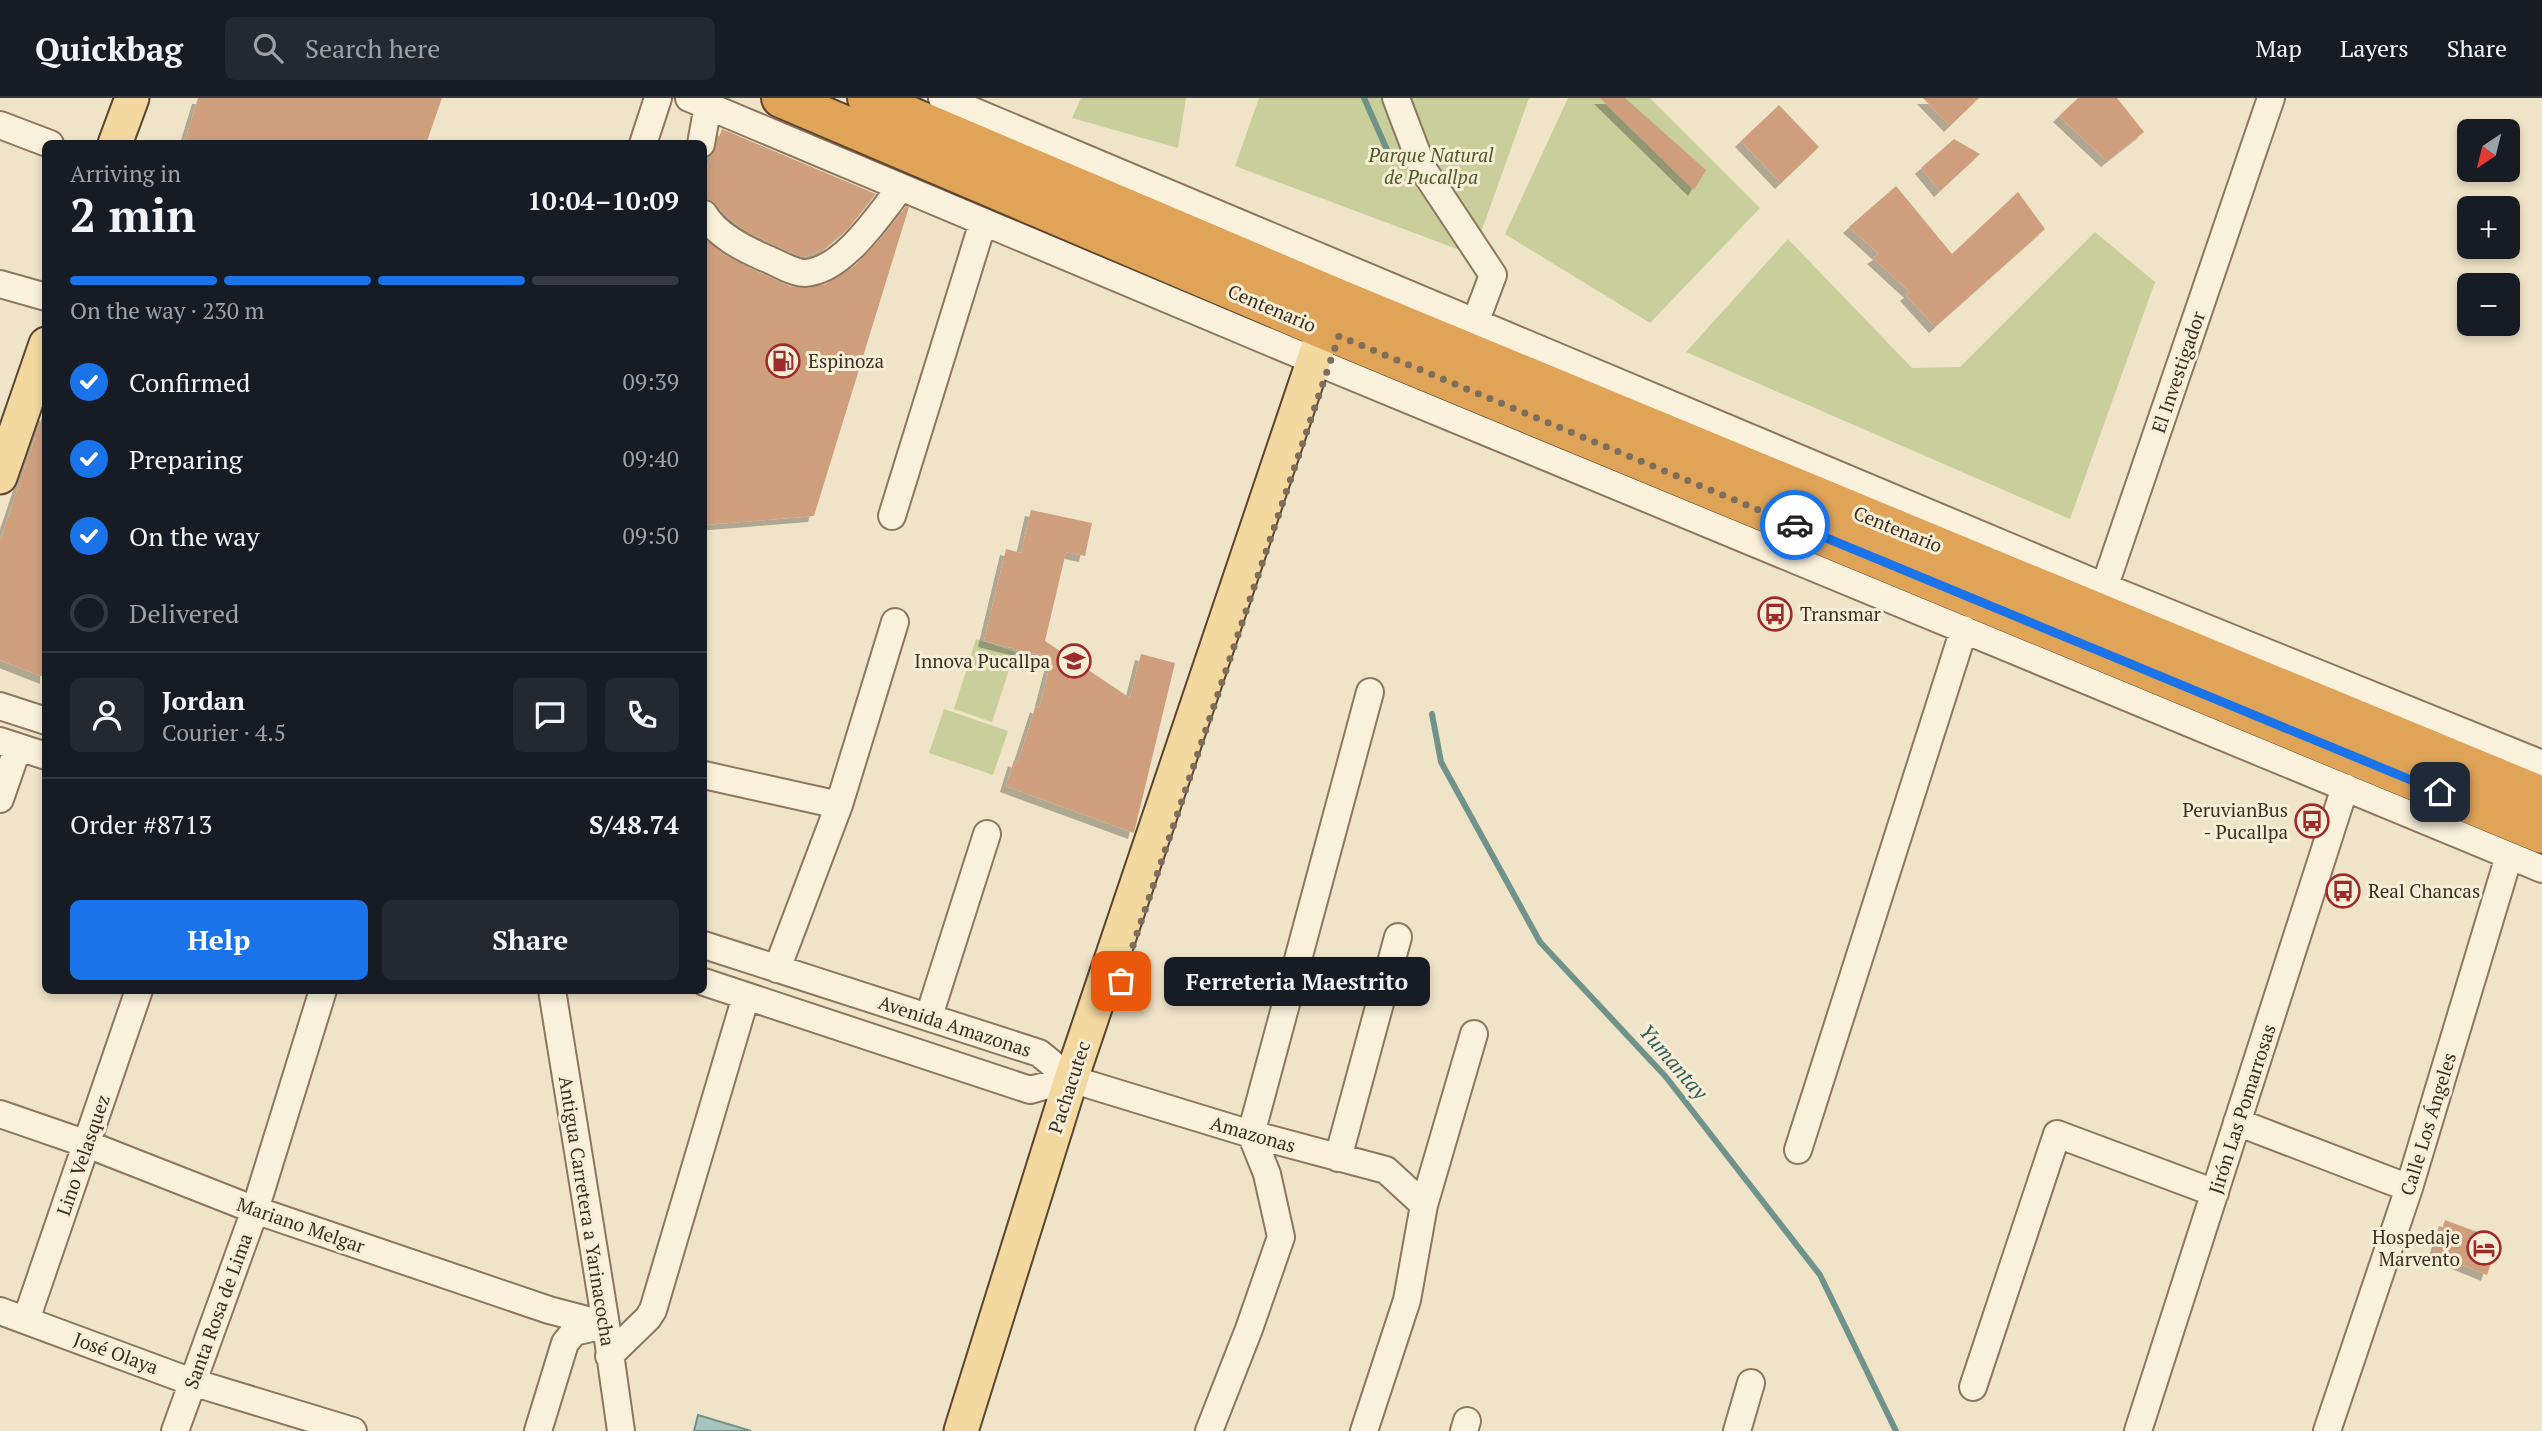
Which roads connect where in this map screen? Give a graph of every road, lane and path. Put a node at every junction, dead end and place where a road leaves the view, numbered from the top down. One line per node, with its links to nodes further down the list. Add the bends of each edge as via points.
1 (132, 98): 10 (main road)
2 (658, 98): 11 (street)
3 (780, 98): 19 (highway, Centenario)
4 (867, 98): 19 (highway, Centenario)
5 (942, 98): 19 (street)
6 (1396, 98): 20 (street, via 1423,169 1493,275)
7 (2271, 98): 24 (street, El Investigador)
8 (699, 102): 12 (street); 14 (street)
9 (0, 125): 13 (street)
10 (116, 140)
11 (645, 140)
12 (701, 140)
13 (42, 141)
14 (901, 187): 15 (street, via 856,241 817,271 802,273 746,250); 16 (street)
15 (707, 219)
16 (984, 222): 19 (street); 23 (street)
17 (0, 284): 18 (street)
18 (42, 296)
19 (1334, 323): 20 (highway, Centenario); 24 (highway, Centenario); 26 (street); 52 (main road, Pachacutec)
20 (1470, 337): 24 (highway, Centenario)
21 (42, 356): 22 (main road)
22 (0, 477)
23 (892, 516)
24 (2094, 614): 32 (street); 35 (highway, Centenario); 39 (highway, Centenario)
25 (895, 622): 37 (street)
26 (1964, 629): 34 (street); 57 (street)
27 (1370, 692): 55 (street)
28 (0, 706): 29 (street)
29 (42, 720)
30 (9, 744): 31 (street); 36 (street)
31 (42, 756)
32 (2542, 764)
33 (707, 776): 37 (street)
34 (2345, 787): 40 (street); 54 (street, Jirón Las Pomarrosas)
35 (2542, 796)
36 (0, 799)
37 (839, 805): 44 (street)
38 (986, 834): 50 (street)
39 (2542, 834)
40 (2509, 856): 41 (street); 59 (street, Calle Los Ángeles)
41 (2542, 869)
42 (1398, 937): 58 (street)
43 (707, 946): 44 (street, Avenida Amazonas)
44 (777, 969): 50 (street, Avenida Amazonas)
45 (707, 983): 49 (street, Avenida Amazonas)
46 (138, 994): 56 (street, Lino Velasquez)
47 (322, 994): 62 (street, Santa Rosa de Lima)
48 (553, 994): 65 (street, Antigua Carretera a Yarinacocha)
49 (746, 996): 52 (street, Avenida Amazonas, via 1030,1090); 66 (street, via 653,1310)
50 (929, 1016): 52 (street, Avenida Amazonas, via 1039,1053)
51 (1474, 1034): 61 (street)
52 (1078, 1082): 55 (street, Amazonas); 74 (main road, Pachacutec); 75 (main road, Pachacutec)
53 (0, 1114): 56 (street, Mariano Melgar)
54 (2237, 1122): 59 (street); 60 (street, Jirón Las Pomarrosas)
55 (1251, 1134): 58 (street, Amazonas); 76 (street, via 1267,1174 1281,1237)
56 (87, 1143): 62 (street, Mariano Melgar); 64 (street, Lino Velasquez)
57 (1798, 1150)
58 (1338, 1157): 61 (street, Amazonas, via 1386,1170)
59 (2409, 1188): 80 (street, Calle Los Ángeles)
60 (2215, 1193): 69 (street, via 2057,1135); 79 (street, Jirón Las Pomarrosas)
61 (1424, 1205): 77 (street, via 1407,1300)
62 (255, 1210): 65 (street, Mariano Melgar); 67 (street, Santa Rosa de Lima)
63 (0, 1311): 64 (street, José Olaya)
64 (26, 1320): 67 (street, José Olaya)
65 (606, 1325): 66 (street, Antigua Carretera a Yarinacocha); 72 (street, via 568,1337)
66 (609, 1356): 73 (street, Antigua Carretera a Yarinacocha)
67 (192, 1382): 70 (street, Santa Rosa de Lima); 71 (street, José Olaya)
68 (1751, 1383): 78 (street)
69 (1973, 1387)
70 (175, 1431)
71 (353, 1431)
72 (538, 1431)
73 (621, 1431)
74 (961, 1431)
75 (978, 1431)
76 (1209, 1431)
77 (1364, 1431)
78 (1737, 1431)
79 (2138, 1431)
80 (2327, 1431)

